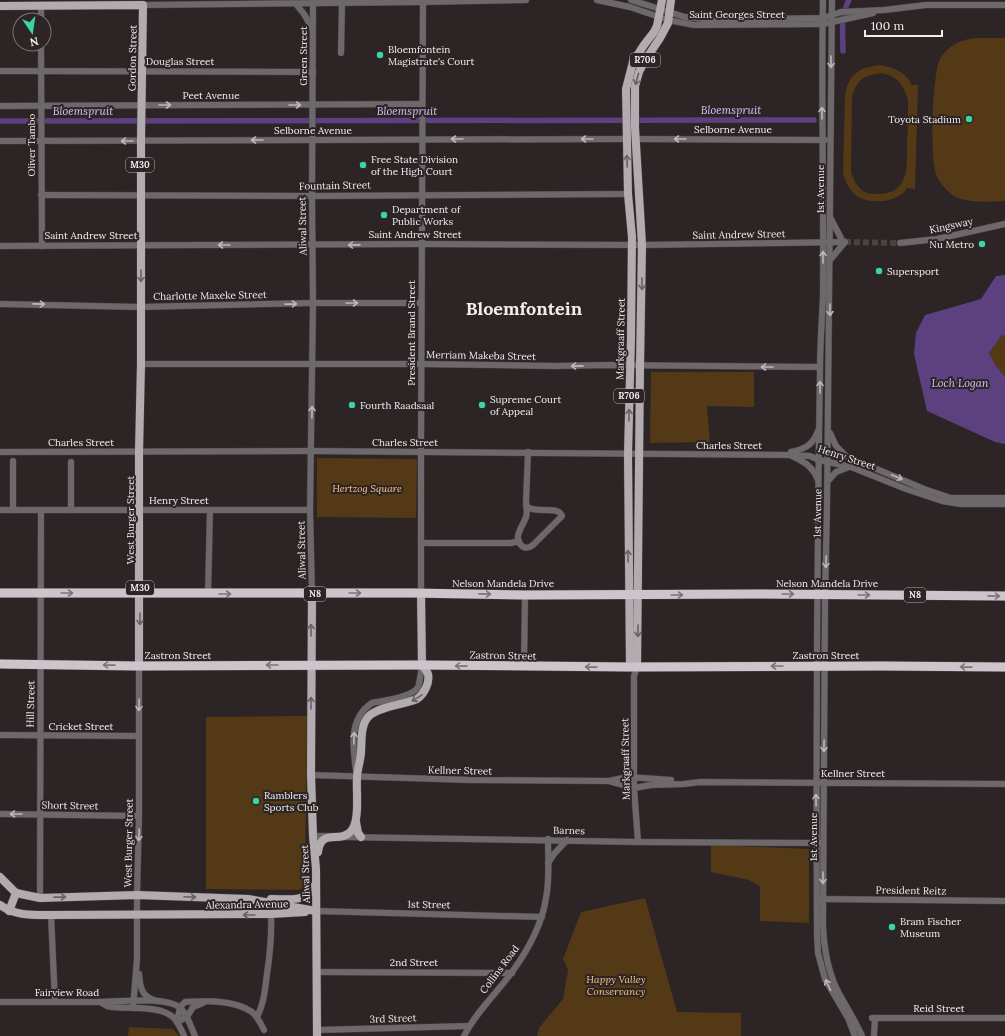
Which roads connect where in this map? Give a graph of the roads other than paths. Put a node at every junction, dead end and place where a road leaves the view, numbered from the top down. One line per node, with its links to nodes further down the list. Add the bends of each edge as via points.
1 (526, 0): 8 (street)
2 (597, 0): 17 (street, Saint Georges Street)
3 (631, 0): 17 (street, Saint Georges Street)
4 (662, 0): 17 (main road, R706)
5 (672, 0): 20 (main road, R706)
6 (823, 0): 21 (street, 1st Avenue)
7 (832, 0): 19 (street, 1st Avenue)
8 (423, 1): 12 (street); 31 (street, President Brand Street)
9 (231, 2): 13 (street); 14 (street)
10 (313, 2): 12 (street); 13 (street); 23 (street, Green Street)
11 (41, 3): 14 (main road); 16 (main road)
12 (342, 3): 25 (street)
13 (296, 4): 23 (street)
14 (143, 5): 28 (main road, Gordon Street / M30)
15 (1005, 5): 18 (street, via 926,5)
16 (0, 6)
17 (660, 14): 20 (street, Saint Georges Street); 32 (main road, Markgraaff Street / R706, via 654,32 633,62 627,84)
18 (856, 14): 19 (street, Saint Georges Street, via 841,12); 22 (street, Saint Georges Street)
19 (832, 15): 21 (street, Saint Georges Street); 22 (street, 1st Avenue)
20 (669, 17): 21 (street, Saint Georges Street, via 694,25 711,26); 32 (main road, Markgraaff Street / R706, one-way to 32, via 639,72)
21 (823, 21): 22 (street, Saint Georges Street); 44 (street, 1st Avenue, one-way to 21)
22 (832, 22): 46 (street, 1st Avenue, one-way to 46)
23 (313, 31): 29 (street, Green Street)
24 (41, 52): 27 (street, Oliver Tambo)
25 (341, 53)
26 (0, 71): 27 (street, Douglas Street)
27 (41, 71): 28 (street, Douglas Street); 34 (street, Oliver Tambo)
28 (142, 71): 29 (street, Douglas Street); 35 (main road, Gordon Street / M30)
29 (313, 72): 30 (street, Green Street)
30 (312, 104): 31 (street, Peet Avenue); 35 (street, Peet Avenue, one-way to 30); 36 (street, Green Street)
31 (422, 104): 40 (street, President Brand Street)
32 (630, 105): 37 (main road, Markgraaff Street / R706)
33 (0, 106): 34 (street, Peet Avenue)
34 (41, 108): 35 (street, Peet Avenue); 41 (street, Oliver Tambo)
35 (141, 108): 38 (main road, West Burger Street / M30)
36 (312, 112): 39 (street, Aliwal Street)
37 (630, 128): 42 (main road, Markgraaff Street / R706); 43 (main road, Markgraaff Street / R706)
38 (141, 137): 39 (street, Selborne Avenue, one-way to 38); 41 (street, Selborne Avenue, one-way to 41); 51 (main road, West Burger Street / M30)
39 (312, 137): 40 (street, Selborne Avenue); 52 (street, Aliwal Street)
40 (422, 137): 42 (street, Selborne Avenue, one-way to 40); 48 (street, President Brand Street)
41 (41, 138): 45 (street, Selborne Avenue); 50 (street, Oliver Tambo)
42 (626, 139): 49 (main road, Markgraaff Street / R706, one-way to 42)
43 (635, 139): 44 (street, Selborne Avenue, one-way to 43); 47 (main road, Markgraaff Street / R706)
44 (822, 140): 46 (street, Selborne Avenue); 56 (street, 1st Avenue)
45 (0, 141)
46 (831, 141): 53 (street, 1st Avenue)
47 (638, 190): 49 (main road); 63 (main road, Markgraaff Street / R706)
48 (422, 194): 49 (street, Fountain Street); 52 (street, Fountain Street); 59 (street, President Brand Street)
49 (628, 194): 60 (main road, Markgraaff Street / R706)
50 (41, 195): 51 (street, Fountain Street); 65 (street, Oliver Tambo)
51 (140, 195): 52 (street, Fountain Street); 61 (main road, West Burger Street / M30)
52 (312, 196): 62 (street, Aliwal Street)
53 (830, 217): 55 (street); 57 (street, 1st Avenue)
54 (1005, 224): 58 (street, Kingsway, via 937,239)
55 (844, 242): 57 (street); 66 (street)
56 (823, 243): 57 (street, Saint Andrew Street); 63 (street, Saint Andrew Street); 76 (street, 1st Avenue, one-way to 56)
57 (830, 243): 66 (street, 1st Avenue)
58 (900, 243)
59 (421, 244): 60 (street, Saint Andrew Street); 62 (street, Saint Andrew Street, one-way to 62); 68 (street, President Brand Street)
60 (632, 244): 63 (street, Saint Andrew Street); 74 (main road, Markgraaff Street / R706)
61 (141, 245): 62 (street, Saint Andrew Street, one-way to 61); 65 (street, Saint Andrew Street); 70 (main road, West Burger Street / M30, one-way to 70)
62 (312, 245): 67 (street, Aliwal Street)
63 (642, 245): 75 (main road, Markgraaff Street / R706, one-way to 75)
64 (0, 246): 65 (street, Saint Andrew Street)
65 (42, 246)
66 (830, 260): 78 (street, 1st Avenue, one-way to 78)
67 (313, 303): 68 (street, Charlotte Maxeke Street, one-way to 68); 70 (street, Charlotte Maxeke Street, one-way to 67); 72 (street, Aliwal Street)
68 (421, 303): 73 (street, President Brand Street)
69 (0, 304): 70 (street, Charlotte Maxeke Street, one-way to 70)
70 (140, 307): 71 (main road, West Burger Street / M30)
71 (141, 364): 72 (street, Merriam Makeba Street); 81 (main road, West Burger Street / M30)
72 (312, 364): 73 (street, Merriam Makeba Street); 79 (street, Aliwal Street, one-way to 72)
73 (421, 364): 74 (street, Merriam Makeba Street, one-way to 73); 82 (street, President Brand Street)
74 (630, 366): 75 (street, Merriam Makeba Street); 86 (main road, Markgraaff Street / R706, one-way to 74)
75 (640, 366): 76 (street, Merriam Makeba Street, one-way to 75); 87 (main road, Markgraaff Street / R706)
76 (820, 367): 77 (street, 1st Avenue, one-way to 76)
77 (819, 426): 84 (street, 1st Avenue); 88 (street, via 809,446)
78 (828, 428): 85 (street, 1st Avenue); 90 (street, via 833,440)
79 (311, 451): 81 (street, Charles Street); 82 (street, Charles Street); 107 (street, Aliwal Street)
80 (0, 452): 81 (street, Charles Street)
81 (139, 452): 105 (main road, West Burger Street / M30)
82 (420, 452): 83 (street, Charles Street); 109 (street, President Brand Street)
83 (528, 452): 86 (street, Charles Street); 99 (street)
84 (820, 452): 85 (street, Henry Street); 89 (street, Henry Street); 91 (street, 1st Avenue)
85 (828, 452): 90 (street, Henry Street); 93 (street, 1st Avenue)
86 (628, 454): 87 (street, Charles Street); 118 (main road, Markgraaff Street / R706, one-way to 86)
87 (639, 454): 88 (street, Charles Street); 118 (main road, Markgraaff Street / R706)
88 (784, 455): 89 (street, Charles Street); 97 (street, via 809,465)
89 (810, 456): 91 (street, Henry Street)
90 (848, 457): 98 (street, Henry Street, one-way to 98, via 951,498)
91 (819, 460): 93 (street, Henry Street); 97 (street, 1st Avenue)
92 (13, 461): 102 (street)
93 (828, 461): 95 (street, Henry Street); 96 (street, 1st Avenue)
94 (72, 462): 104 (street)
95 (852, 467): 96 (street, via 840,470); 100 (street, Henry Street, via 942,501 961,504)
96 (828, 481): 116 (street, 1st Avenue, one-way to 116)
97 (819, 486): 116 (street, 1st Avenue)
98 (1005, 498)
99 (526, 504): 108 (street, via 526,516); 108 (street, via 535,510 556,510 562,516 530,547 524,547)
100 (1005, 504)
101 (0, 510): 102 (street, Henry Street)
102 (13, 510): 103 (street, Henry Street)
103 (41, 510): 104 (street, Henry Street); 111 (street, Hill Street)
104 (71, 510): 105 (street, Henry Street)
105 (140, 510): 106 (street, Henry Street); 113 (main road, West Burger Street / M30)
106 (210, 510): 107 (street, Henry Street); 114 (street)
107 (310, 510): 115 (street, Aliwal Street)
108 (518, 541): 109 (street)
109 (421, 543): 112 (street, President Brand Street)
110 (0, 593): 111 (highway, Nelson Mandela Drive / N8)
111 (40, 593): 113 (highway, Nelson Mandela Drive / N8, one-way to 113); 121 (street, Hill Street)
112 (421, 593): 115 (highway, Nelson Mandela Drive / N8, one-way to 112); 117 (highway, Nelson Mandela Drive / N8, one-way to 117); 122 (main road, President Brand Street)
113 (140, 594): 114 (highway, Nelson Mandela Drive / N8); 123 (main road, West Burger Street / M30, one-way to 123)
114 (208, 594): 115 (highway, Nelson Mandela Drive / N8, one-way to 115)
115 (312, 594): 124 (main road, Aliwal Street, one-way to 115)
116 (821, 594): 118 (highway, Nelson Mandela Drive / N8, one-way to 116); 119 (highway, Nelson Mandela Drive / N8, one-way to 119); 126 (street, 1st Avenue)
117 (526, 595): 118 (highway, Nelson Mandela Drive / N8); 125 (street)
118 (634, 595): 127 (main road, Markgraaff Street / R706)
119 (1005, 596)
120 (0, 664): 121 (highway, Zastron Street)
121 (40, 664): 123 (highway, Zastron Street, one-way to 121); 130 (street, Hill Street)
122 (422, 665): 124 (highway, Zastron Street); 125 (highway, Zastron Street, one-way to 122); 132 (street, one-way to 122, via 355,727 360,714 372,703 415,691 419,686); 135 (main road, President Brand Street, one-way to 135, via 428,675 427,687 422,695 410,702 375,712 364,723)
123 (139, 666): 124 (highway, Zastron Street, one-way to 123); 131 (street, West Burger Street, one-way to 131)
124 (311, 666): 133 (main road, Aliwal Street, one-way to 124)
125 (524, 666): 127 (highway, Zastron Street, one-way to 125)
126 (820, 666): 127 (highway, Zastron Street, one-way to 127); 128 (highway, Zastron Street, one-way to 126); 139 (street, 1st Avenue); 140 (street, 1st Avenue, one-way to 140)
127 (633, 667): 136 (street, Markgraaff Street)
128 (1005, 667)
129 (0, 735): 130 (street, Cricket Street)
130 (39, 736): 131 (street, Cricket Street); 144 (street, Hill Street)
131 (139, 736): 145 (street, West Burger Street)
132 (354, 755): 134 (street, via 350,772); 135 (street)
133 (311, 775): 134 (street, Kellner Street); 147 (main road, Aliwal Street)
134 (340, 776): 135 (street, Kellner Street)
135 (357, 777): 137 (street, Kellner Street); 146 (main road)
136 (634, 778): 137 (street, Kellner Street); 138 (street, Kellner Street); 142 (street, Markgraaff Street)
137 (609, 781): 142 (street, Kellner Street)
138 (700, 782): 139 (street, Kellner Street); 142 (street, Kellner Street)
139 (816, 783): 140 (street, Kellner Street); 153 (street, 1st Avenue, one-way to 139)
140 (823, 783): 141 (street, Kellner Street); 153 (street, 1st Avenue)
141 (1005, 784)
142 (634, 788): 152 (street, Markgraaff Street)
143 (0, 814): 144 (street, Short Street, one-way to 143)
144 (40, 814): 145 (street, Short Street); 160 (street, Hill Street)
145 (139, 816): 159 (street, West Burger Street, one-way to 159)
146 (356, 821): 148 (main road, via 352,830); 149 (main road)
147 (313, 836): 148 (street, Barnes); 155 (main road, Aliwal Street)
148 (340, 837): 149 (street, Barnes); 155 (main road, via 327,838 319,844)
149 (362, 837): 150 (street, Barnes)
150 (548, 839): 151 (street, Barnes); 154 (street, Collins Road)
151 (567, 840): 152 (street, Barnes); 154 (street)
152 (638, 842): 153 (street, Barnes)
153 (820, 842): 162 (street, 1st Avenue)
154 (548, 863): 170 (street, Collins Road, via 547,897)
155 (316, 869): 157 (main road, Aliwal Street)
156 (0, 877): 158 (main road)
157 (316, 882): 161 (main road, via 311,893 301,898); 166 (main road, Aliwal Street)
158 (16, 893): 160 (main road, Alexandra Avenue); 165 (main road)
159 (137, 895): 160 (main road, Alexandra Avenue, one-way to 159); 161 (main road, Alexandra Avenue, one-way to 161); 169 (street, West Burger Street)
160 (40, 898)
161 (248, 899): 166 (main road, Alexandra Avenue)
162 (820, 899): 163 (street, President Reitz); 172 (street, 1st Avenue); 173 (street, 1st Avenue, via 817,942)
163 (1005, 901)
164 (0, 905): 165 (main road, Alexandra Avenue)
165 (9, 911): 168 (main road, Alexandra Avenue)
166 (316, 911): 167 (main road, Alexandra Avenue); 170 (street, 1st Street); 174 (main road, Aliwal Street)
167 (271, 914): 169 (main road, Alexandra Avenue, one-way to 169); 185 (street, via 271,948 263,1002)
168 (51, 915): 169 (main road, Alexandra Avenue); 180 (street)
169 (137, 915): 171 (street, West Burger Street)
170 (542, 917): 175 (street, Collins Road, via 524,955)
171 (137, 959): 176 (street, West Burger Street); 177 (street, via 142,992 149,999)
172 (827, 962): 173 (street); 187 (street, 1st Avenue, via 834,984)
173 (820, 963): 187 (street, 1st Avenue, one-way to 173, via 825,980)
174 (317, 972): 175 (street, 2nd Street); 191 (main road, Aliwal Street)
175 (512, 973): 189 (street, Collins Road)
176 (135, 1000): 177 (street, Fairview Road); 181 (street, Fairview Road); 183 (street, West Burger Street)
177 (157, 1001): 182 (street, via 170,1002)
178 (206, 1001): 182 (street, via 184,1002); 184 (street, via 193,1007); 185 (street, via 235,1005)
179 (0, 1002): 180 (street, Fairview Road)
180 (54, 1002): 181 (street, Fairview Road)
181 (100, 1002): 183 (street, via 112,1007)
182 (180, 1007): 184 (street); 188 (street)
183 (133, 1008): 188 (street, via 161,1011 172,1016)
184 (187, 1017): 188 (street); 193 (street)
185 (257, 1017): 190 (street)
186 (1005, 1018): 197 (street, Reid Street, via 874,1018)
187 (851, 1019): 195 (street); 196 (street)
188 (177, 1022): 192 (street)
189 (469, 1026): 191 (street, 3rd Street); 194 (street, Collins Road)
190 (264, 1030)
191 (317, 1033)
192 (184, 1036)
193 (195, 1036)
194 (464, 1036)
195 (855, 1036)
196 (862, 1036)
197 (874, 1036)

